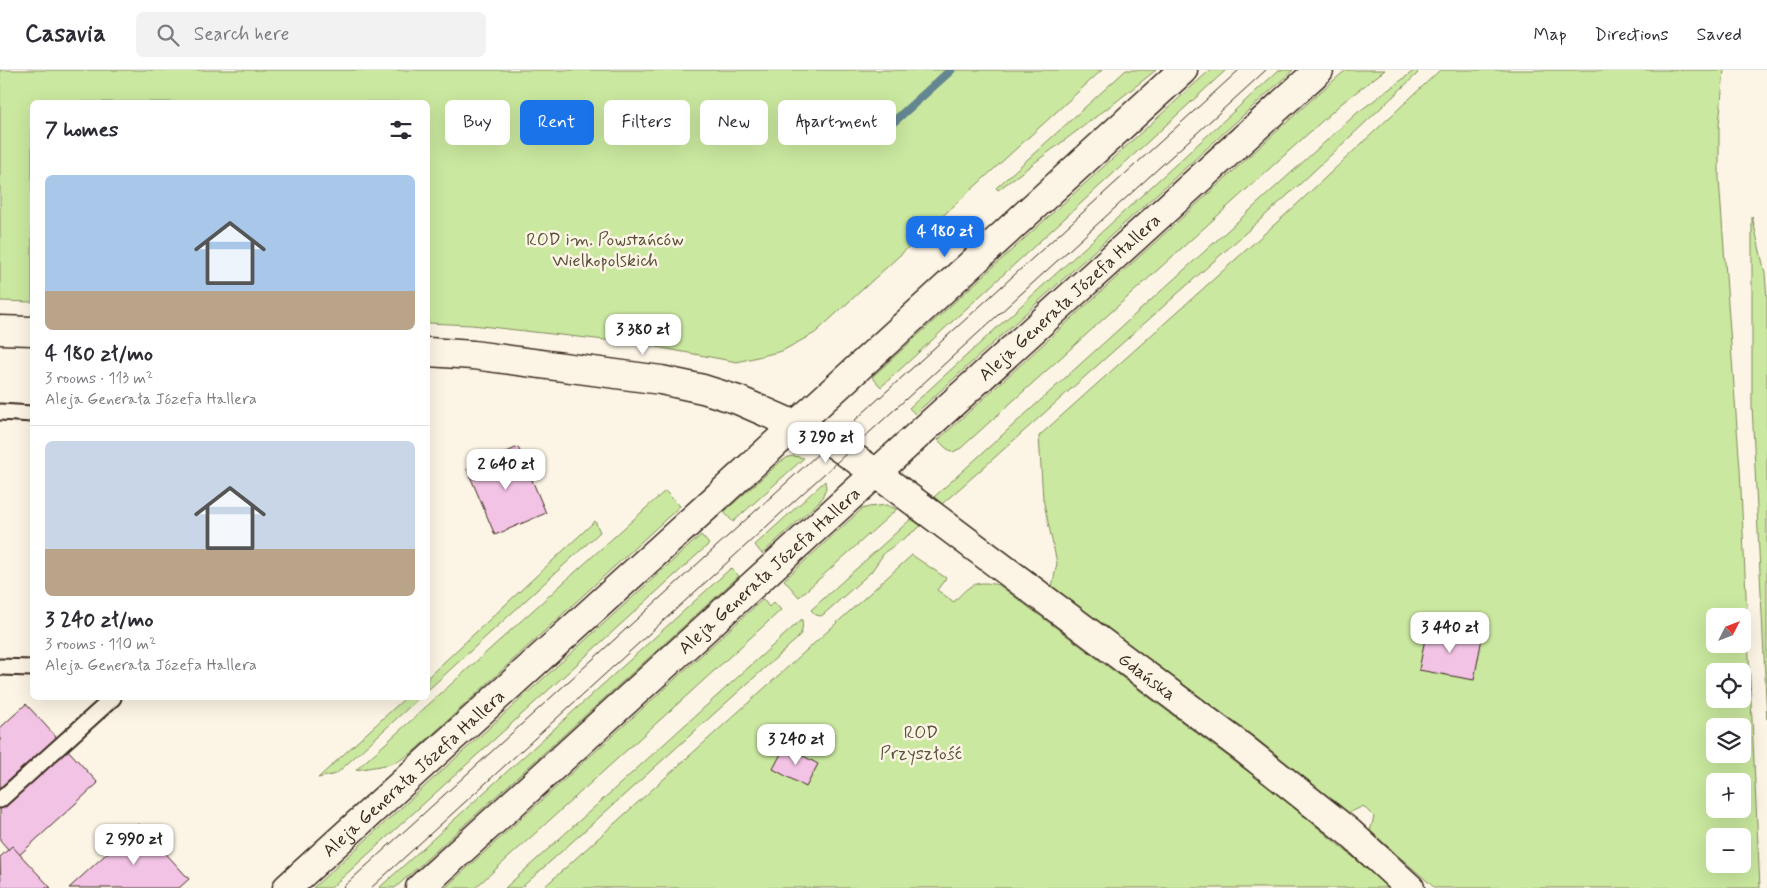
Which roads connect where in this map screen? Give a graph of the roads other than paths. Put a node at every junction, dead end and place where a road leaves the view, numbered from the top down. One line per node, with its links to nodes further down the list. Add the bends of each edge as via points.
1 (1183, 70): 8 (main road, Aleja Generała Józefa Hallera)
2 (1319, 70): 9 (main road, Aleja Generała Józefa Hallera)
3 (0, 330): 4 (main road)
4 (30, 331)
5 (430, 352): 8 (main road, Gdańska, via 661,380 738,400)
6 (0, 412): 7 (lane)
7 (30, 414)
8 (795, 425): 9 (main road, Gdańska, via 831,442); 14 (main road, Aleja Generała Józefa Hallera)
9 (876, 473): 15 (main road, Aleja Generała Józefa Hallera); 16 (main road, Gdańska, via 1243,748 1350,833)
10 (0, 667): 11 (lane)
11 (30, 668)
12 (111, 700): 13 (lane)
13 (0, 800)
14 (287, 888)
15 (420, 888)
16 (1410, 888)

